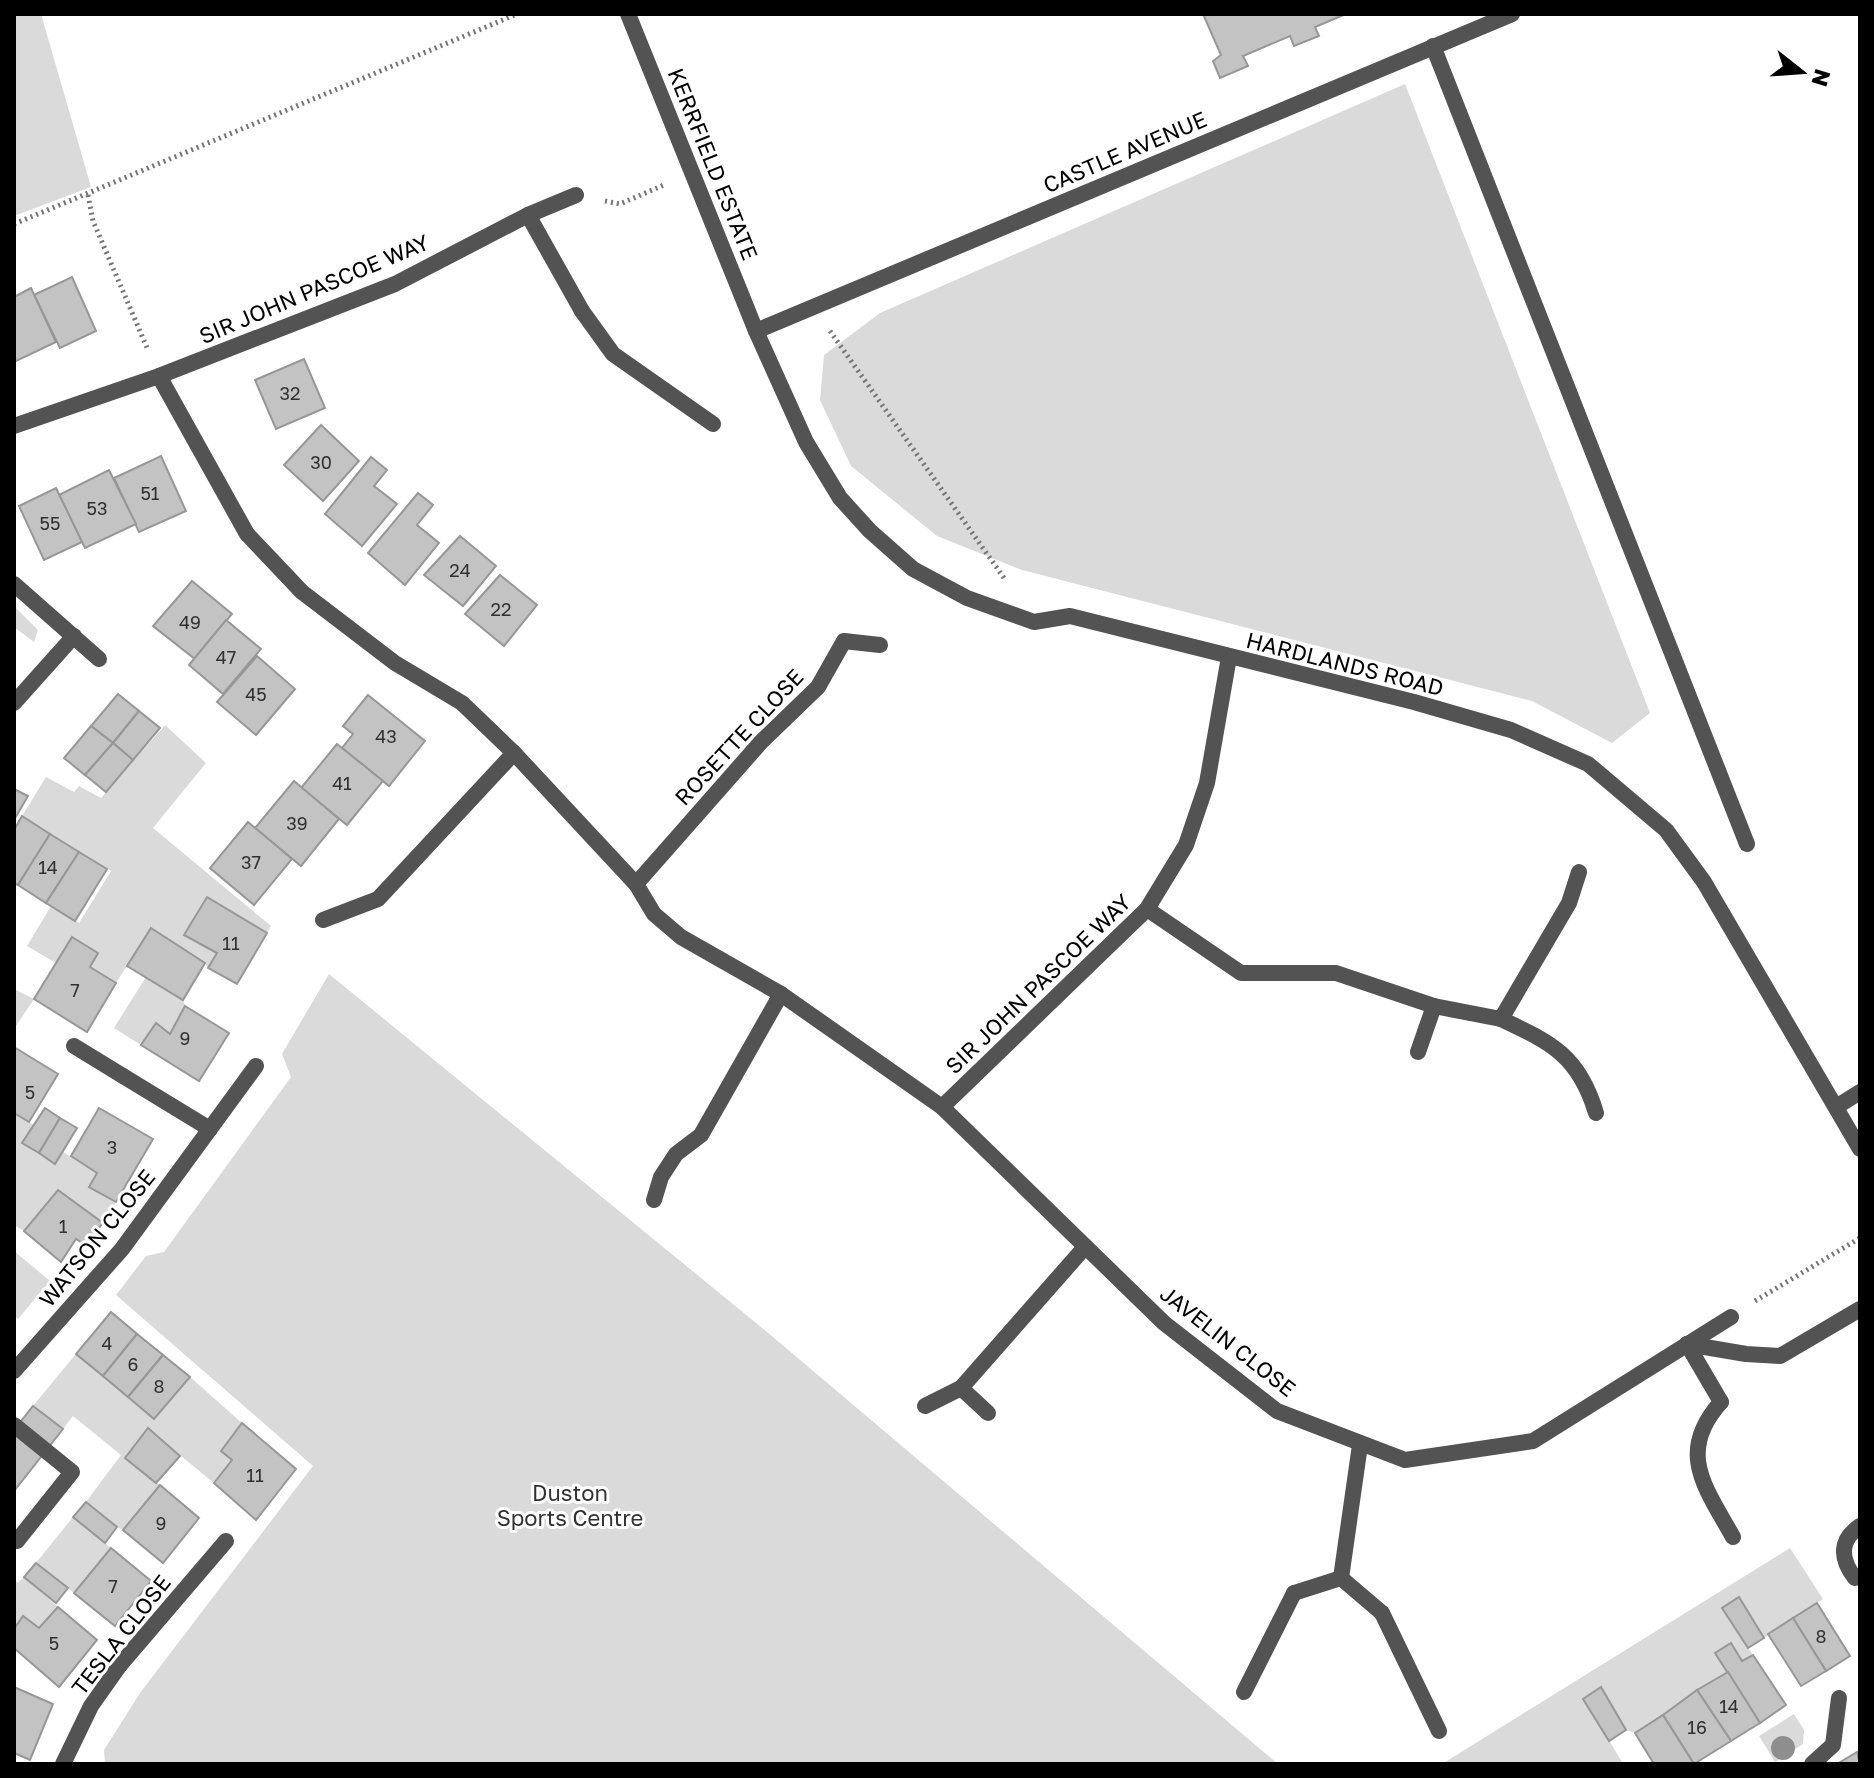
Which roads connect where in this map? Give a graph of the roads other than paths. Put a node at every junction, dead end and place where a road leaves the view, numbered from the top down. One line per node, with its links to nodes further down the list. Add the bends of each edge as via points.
1 (628, 14): 6 (street, KERRFIELD ESTATE)
2 (1512, 14): 3 (street, CASTLE AVENUE)
3 (1433, 46): 6 (street, CASTLE AVENUE); 17 (street)
4 (576, 195): 5 (street, SIR JOHN PASCOE WAY)
5 (528, 215): 7 (street, SIR JOHN PASCOE WAY, via 395,284); 8 (street, via 582,311 613,354)
6 (756, 331): 13 (street, HARDLANDS ROAD, via 806,442 840,498 913,569 967,598 1034,622 1070,616)
7 (159, 376): 9 (street, SIR JOHN PASCOE WAY); 16 (street, SIR JOHN PASCOE WAY, via 247,534 302,592 395,663 462,703)
8 (713, 424)
9 (14, 426)
10 (14, 584): 11 (street)
11 (74, 636): 14 (street); 15 (street)
12 (880, 645): 19 (street, ROSETTE CLOSE, via 844,641 818,687 761,742)
13 (1229, 657): 20 (street, SIR JOHN PASCOE WAY, via 1207,783 1186,845); 30 (street, HARDLANDS ROAD, via 1511,730 1588,764 1666,830 1704,882)
14 (99, 659)
15 (14, 703)
16 (514, 753): 19 (street, SIR JOHN PASCOE WAY); 21 (street, via 378,899)
17 (1747, 844)
18 (1579, 872): 24 (street, via 1569,903)
19 (636, 884): 22 (street, SIR JOHN PASCOE WAY, via 654,914 681,937)
20 (1147, 909): 23 (street, via 1241,973 1336,973); 29 (street, SIR JOHN PASCOE WAY)
21 (323, 920)
22 (781, 994): 29 (street, SIR JOHN PASCOE WAY); 34 (street, via 701,1135 676,1154 661,1177)
23 (1434, 1006): 24 (street); 26 (street)
24 (1501, 1019): 31 (street, via 1569,1057 1588,1087)
25 (74, 1046): 32 (street)
26 (1418, 1052)
27 (256, 1066): 32 (street, WATSON CLOSE)
28 (1860, 1092): 30 (street)
29 (942, 1107): 35 (street, JAVELIN CLOSE)
30 (1836, 1107): 33 (street, HARDLANDS ROAD)
31 (1596, 1113)
32 (210, 1129): 39 (street, WATSON CLOSE, via 122,1249)
33 (1860, 1149)
34 (654, 1200)
35 (1085, 1247): 40 (street); 44 (street, JAVELIN CLOSE, via 1164,1323 1277,1411)
36 (1860, 1309): 38 (street, via 1780,1356)
37 (1731, 1317): 38 (street, JAVELIN CLOSE)
38 (1687, 1344): 44 (street, JAVELIN CLOSE, via 1533,1441 1405,1460); 46 (street, via 1721,1402 1707,1419 1696,1452 1705,1486)
39 (14, 1371)
40 (961, 1388): 41 (street); 42 (street)
41 (925, 1406)
42 (988, 1413)
43 (14, 1425): 47 (street, via 72,1472)
44 (1360, 1445): 49 (street)
45 (1860, 1526): 50 (street, via 1843,1547 1843,1564)
46 (1733, 1537)
47 (17, 1541)
48 (226, 1541): 54 (street, TESLA CLOSE, via 120,1665 91,1706)
49 (1341, 1578): 51 (street, via 1294,1593); 53 (street, via 1382,1613)
50 (1855, 1578)
51 (1244, 1692)
52 (1839, 1698): 55 (street, via 1833,1745)
53 (1439, 1731)
54 (63, 1764)
55 (1812, 1764)

